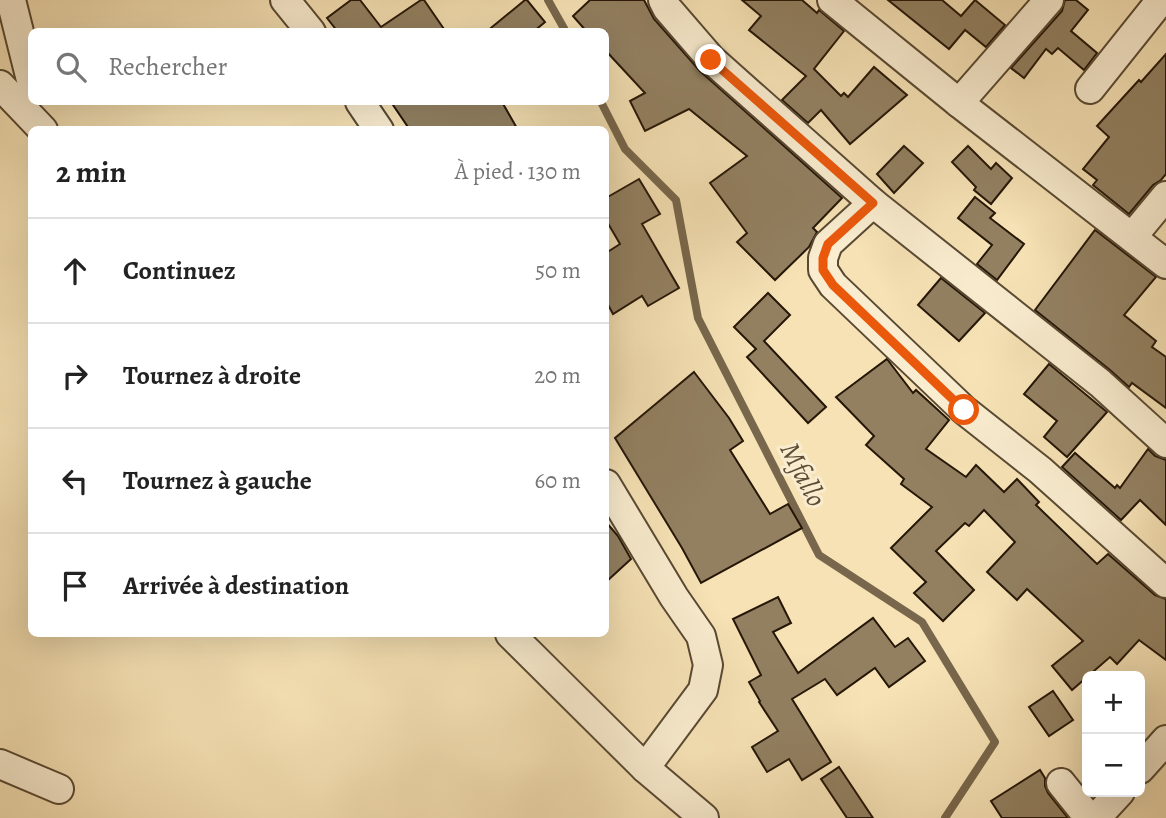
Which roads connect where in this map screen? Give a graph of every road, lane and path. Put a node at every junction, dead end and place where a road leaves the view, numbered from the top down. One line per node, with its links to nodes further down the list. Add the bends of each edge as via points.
1 (11, 0): 8 (street)
2 (285, 0): 7 (street)
3 (663, 0): 18 (street, via 711,60)
4 (832, 0): 11 (street)
5 (1049, 0): 11 (street)
6 (1161, 0): 10 (street)
7 (308, 28)
8 (28, 68)
9 (0, 85): 14 (street)
10 (1090, 89)
11 (959, 103): 19 (street)
12 (37, 105): 15 (street)
13 (362, 105): 16 (street)
14 (40, 126)
15 (42, 126)
16 (376, 126)
17 (1166, 196): 19 (street)
18 (873, 203): 21 (street, via 1100,383); 23 (street, via 828,244 823,270 833,285 964,410 1040,470)
19 (1132, 237): 20 (street)
20 (1166, 264)
21 (1166, 443)
22 (609, 489): 28 (street, via 701,636 708,665 703,690)
23 (1166, 583)
24 (513, 637): 28 (street)
25 (1166, 740): 26 (street)
26 (1145, 763)
27 (0, 764): 30 (street)
28 (645, 768): 32 (street)
29 (1061, 783): 33 (street)
30 (59, 789)
31 (1115, 797): 34 (street)
32 (704, 818)
33 (1089, 818)
34 (1096, 818)

